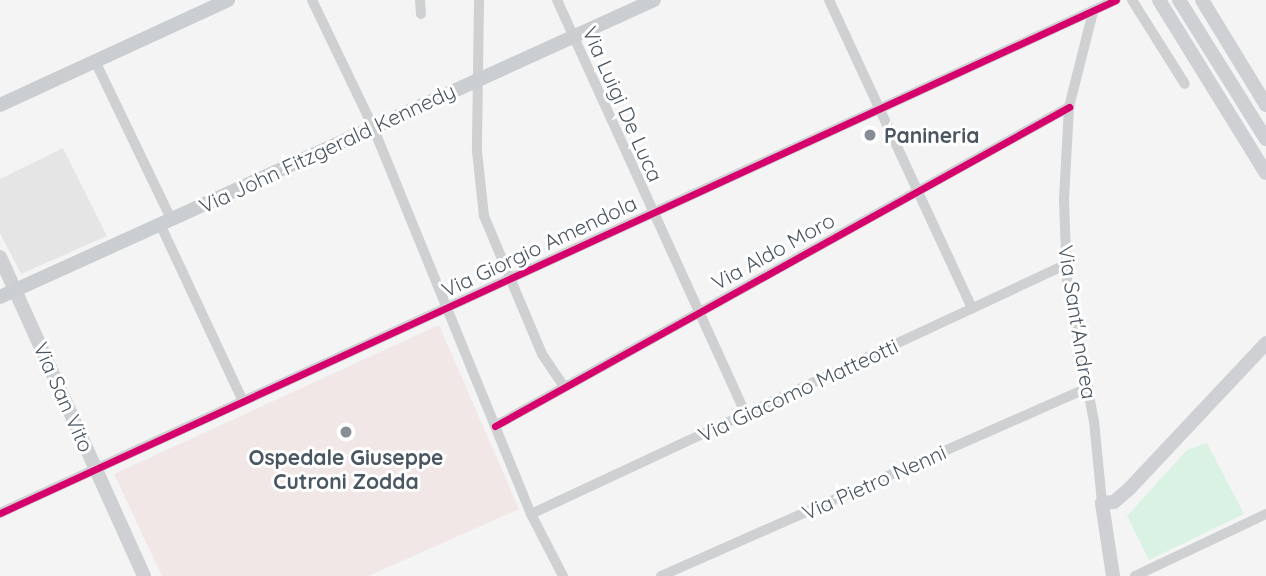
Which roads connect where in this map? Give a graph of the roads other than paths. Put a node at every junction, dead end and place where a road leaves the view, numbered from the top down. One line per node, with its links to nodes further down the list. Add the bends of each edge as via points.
1 (228, 0): 16 (main road)
2 (312, 0): 23 (street)
3 (420, 0): 14 (street)
4 (479, 0): 17 (street)
5 (557, 0): 15 (street, Via Luigi De Luca)
6 (654, 0): 15 (main road, Via John Fitzgerald Kennedy)
7 (828, 0): 22 (street)
8 (1116, 0): 13 (street)
9 (1132, 0): 18 (street)
10 (1159, 0): 25 (street)
11 (1179, 0): 24 (street)
12 (1202, 0): 20 (street)
13 (1093, 12): 21 (street, Via Sant'Andrea); 22 (street, Via Giorgio Amendola)
14 (421, 14)
15 (574, 36): 17 (main road, Via John Fitzgerald Kennedy); 28 (street, Via Luigi De Luca)
16 (95, 61): 19 (main road); 29 (street)
17 (479, 78): 23 (main road, Via John Fitzgerald Kennedy); 32 (street, via 477,151 484,216)
18 (1185, 84)
19 (0, 104)
20 (1266, 104)
21 (1069, 107): 27 (street, Via Aldo Moro); 31 (street, Via Sant'Andrea)
22 (879, 109): 27 (street); 28 (street, Via Giorgio Amendola)
23 (373, 127): 29 (main road, Via John Fitzgerald Kennedy); 35 (street)
24 (1266, 139)
25 (1261, 153): 26 (street)
26 (1266, 173)
27 (916, 191): 36 (street); 37 (street, Via Aldo Moro)
28 (653, 213): 32 (street, Via Giorgio Amendola); 37 (street, Via Luigi De Luca)
29 (166, 221): 33 (main road, Via John Fitzgerald Kennedy); 41 (street)
30 (0, 257): 33 (street, Via San Vito)
31 (1065, 265): 36 (street, Via Giacomo Matteotti); 40 (street, Via Sant'Andrea)
32 (511, 279): 35 (street, Via Giorgio Amendola); 39 (street, via 542,354)
33 (16, 290): 34 (main road, Via John Fitzgerald Kennedy); 44 (street, Via San Vito)
34 (0, 297)
35 (445, 309): 41 (street, Via Giorgio Amendola); 43 (street)
36 (972, 309): 42 (street, Via Giacomo Matteotti)
37 (699, 312): 39 (street, Via Aldo Moro); 42 (street, Via Luigi De Luca)
38 (1266, 343): 45 (street, via 1130,488 1114,502)
39 (563, 385): 43 (street, Via Aldo Moro)
40 (1088, 388): 45 (street, Via Sant'Andrea); 51 (street, Via Pietro Nenni)
41 (243, 401): 44 (street, Via Giorgio Amendola)
42 (746, 414): 48 (street, Via Giacomo Matteotti)
43 (495, 426): 48 (street)
44 (95, 469): 46 (street, Via Giorgio Amendola); 49 (street, Via San Vito)
45 (1102, 503): 52 (street, Via Sant'Andrea)
46 (0, 513)
47 (1266, 513): 53 (street)
48 (531, 514): 50 (street)
49 (144, 576)
50 (563, 576)
51 (661, 576)
52 (1113, 576)
53 (1135, 576)

